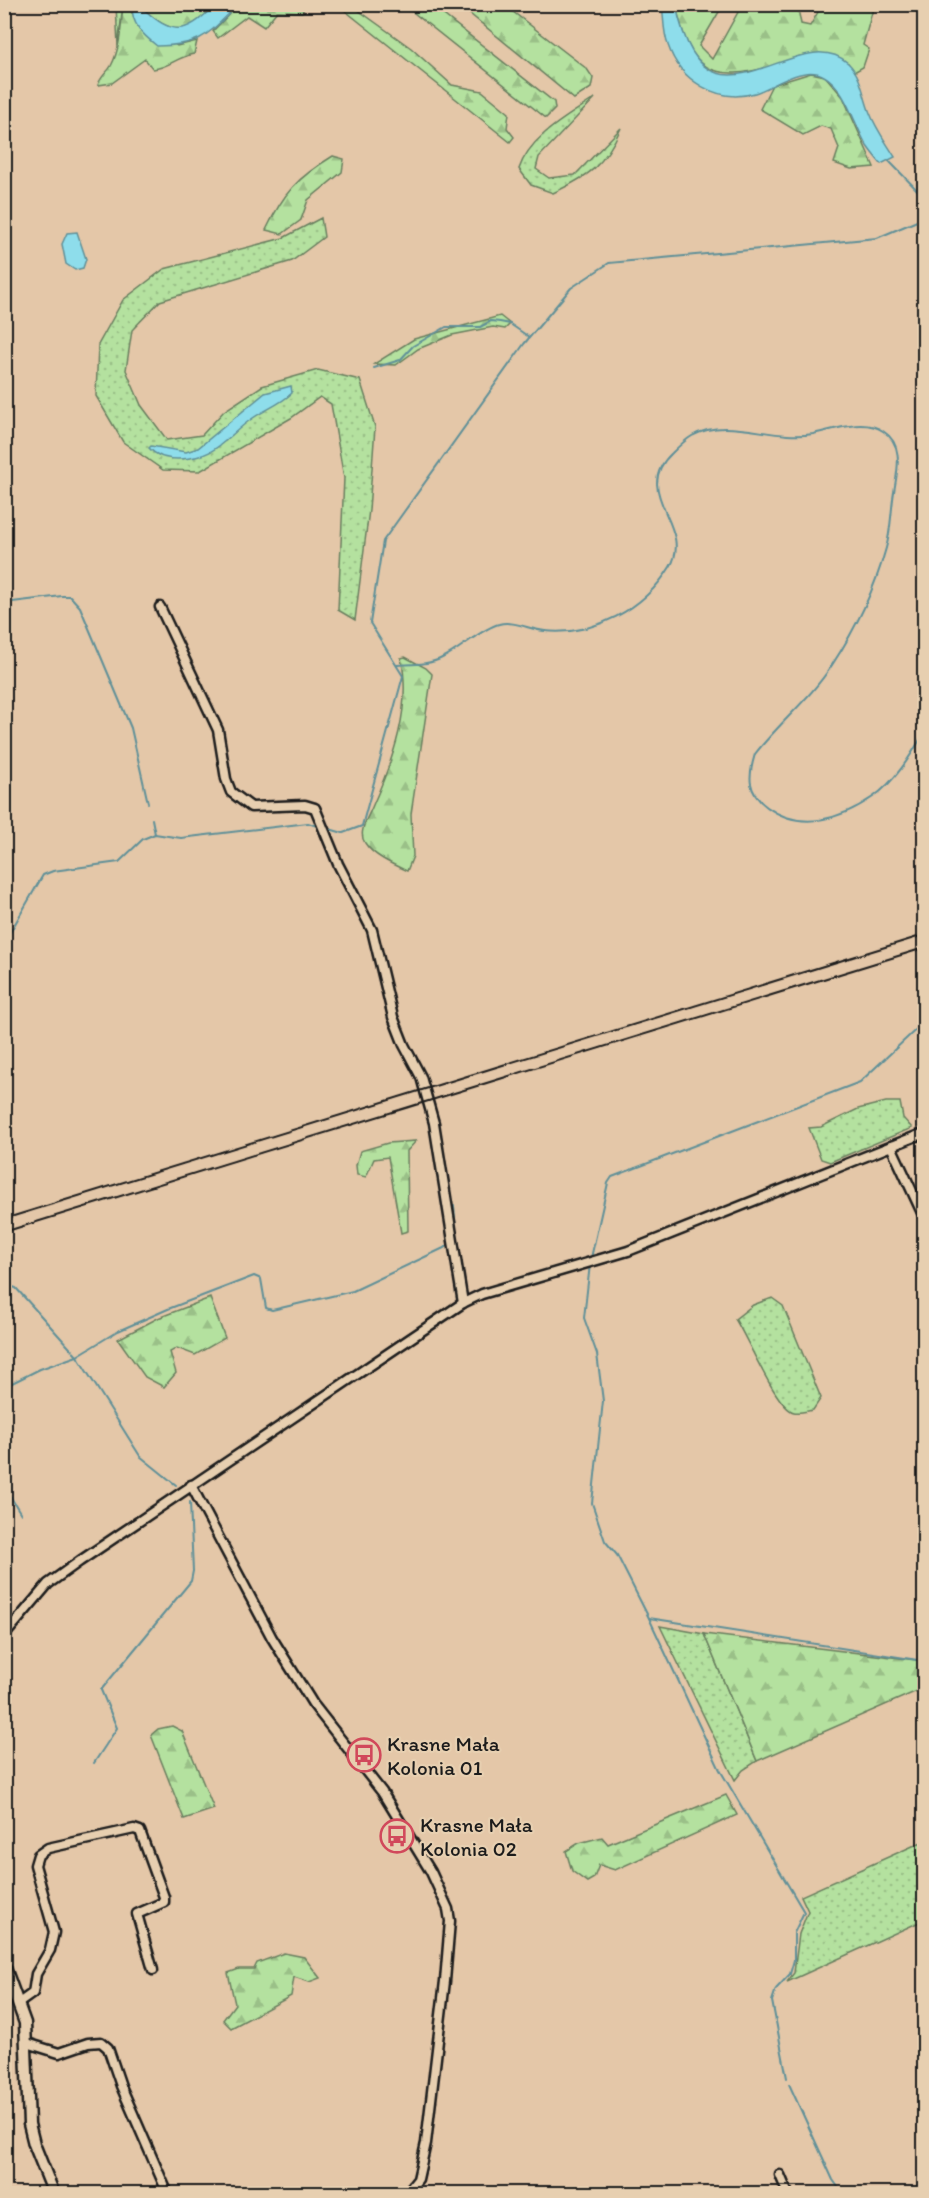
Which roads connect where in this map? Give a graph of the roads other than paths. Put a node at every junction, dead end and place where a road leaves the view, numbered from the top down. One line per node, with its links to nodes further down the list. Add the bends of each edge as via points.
1 (160, 607): 5 (street, via 218,730 231,792 251,807 315,808 372,930 393,1017 421,1077 434,1124)
2 (924, 1133): 3 (street)
3 (891, 1146): 4 (street); 5 (street, via 591,1264 482,1294)
4 (924, 1217)
5 (463, 1303): 6 (street)
6 (191, 1485): 7 (street, via 48,1584); 15 (street, via 272,1638 313,1704 382,1792 431,1872 448,1909 448,1952 426,2142 417,2180)
7 (4, 1636)
8 (4, 1965): 10 (street)
9 (153, 1970): 10 (street, via 138,1914 164,1902 164,1897 140,1830 48,1848 38,1856 35,1865 54,1940 36,1974 33,1993)
10 (19, 2003): 11 (street)
11 (27, 2043): 13 (street, via 29,2124); 14 (street, via 60,2053 88,2043 102,2042 108,2048)
12 (780, 2175): 16 (street)
13 (54, 2193)
14 (168, 2193)
15 (406, 2193)
16 (788, 2193)

